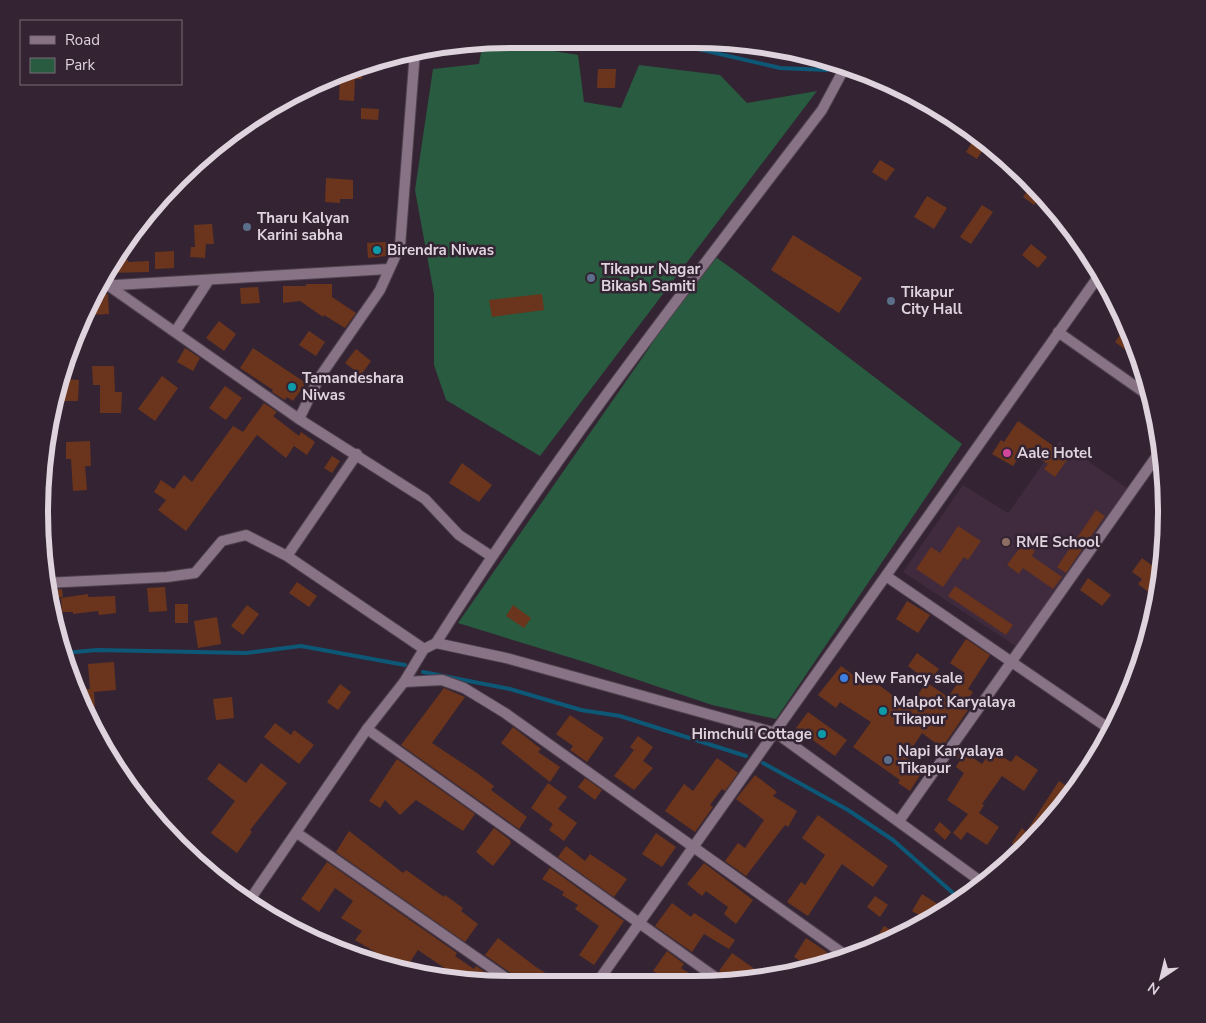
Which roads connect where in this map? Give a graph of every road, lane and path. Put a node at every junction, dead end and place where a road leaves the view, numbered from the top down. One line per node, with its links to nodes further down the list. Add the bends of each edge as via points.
1 (414, 58): 3 (street, via 400,246)
2 (843, 72): 15 (street, via 822,110 612,385)
3 (388, 270): 4 (street); 11 (street, via 380,290 319,378)
4 (210, 280): 6 (street); 8 (street)
5 (1096, 280): 9 (street)
6 (106, 286)
7 (106, 287): 8 (street)
8 (175, 332): 11 (street)
9 (1058, 332): 10 (street); 16 (street)
10 (1143, 392)
11 (299, 419): 12 (street)
12 (357, 454): 14 (street); 15 (street, via 425,499 459,535)
13 (1156, 458): 20 (street)
14 (287, 556): 17 (street, via 246,535 222,541 195,573); 19 (street)
15 (491, 556): 18 (street)
16 (886, 576): 20 (street); 24 (street)
17 (53, 583)
18 (436, 643): 19 (street); 24 (street, via 506,658)
19 (424, 649): 21 (street)
20 (1013, 662): 22 (street); 25 (street)
21 (404, 682): 23 (street); 27 (street, via 442,680 464,688)
22 (1106, 726)
23 (367, 729): 26 (street); 30 (street)
24 (776, 733): 25 (street); 27 (street)
25 (899, 821): 28 (street)
26 (297, 833): 29 (street); 33 (street)
27 (694, 848): 30 (street); 31 (street)
28 (977, 880)
29 (253, 896)
30 (639, 922): 32 (street); 34 (street)
31 (841, 952)
32 (713, 975)
33 (502, 976)
34 (602, 976)

